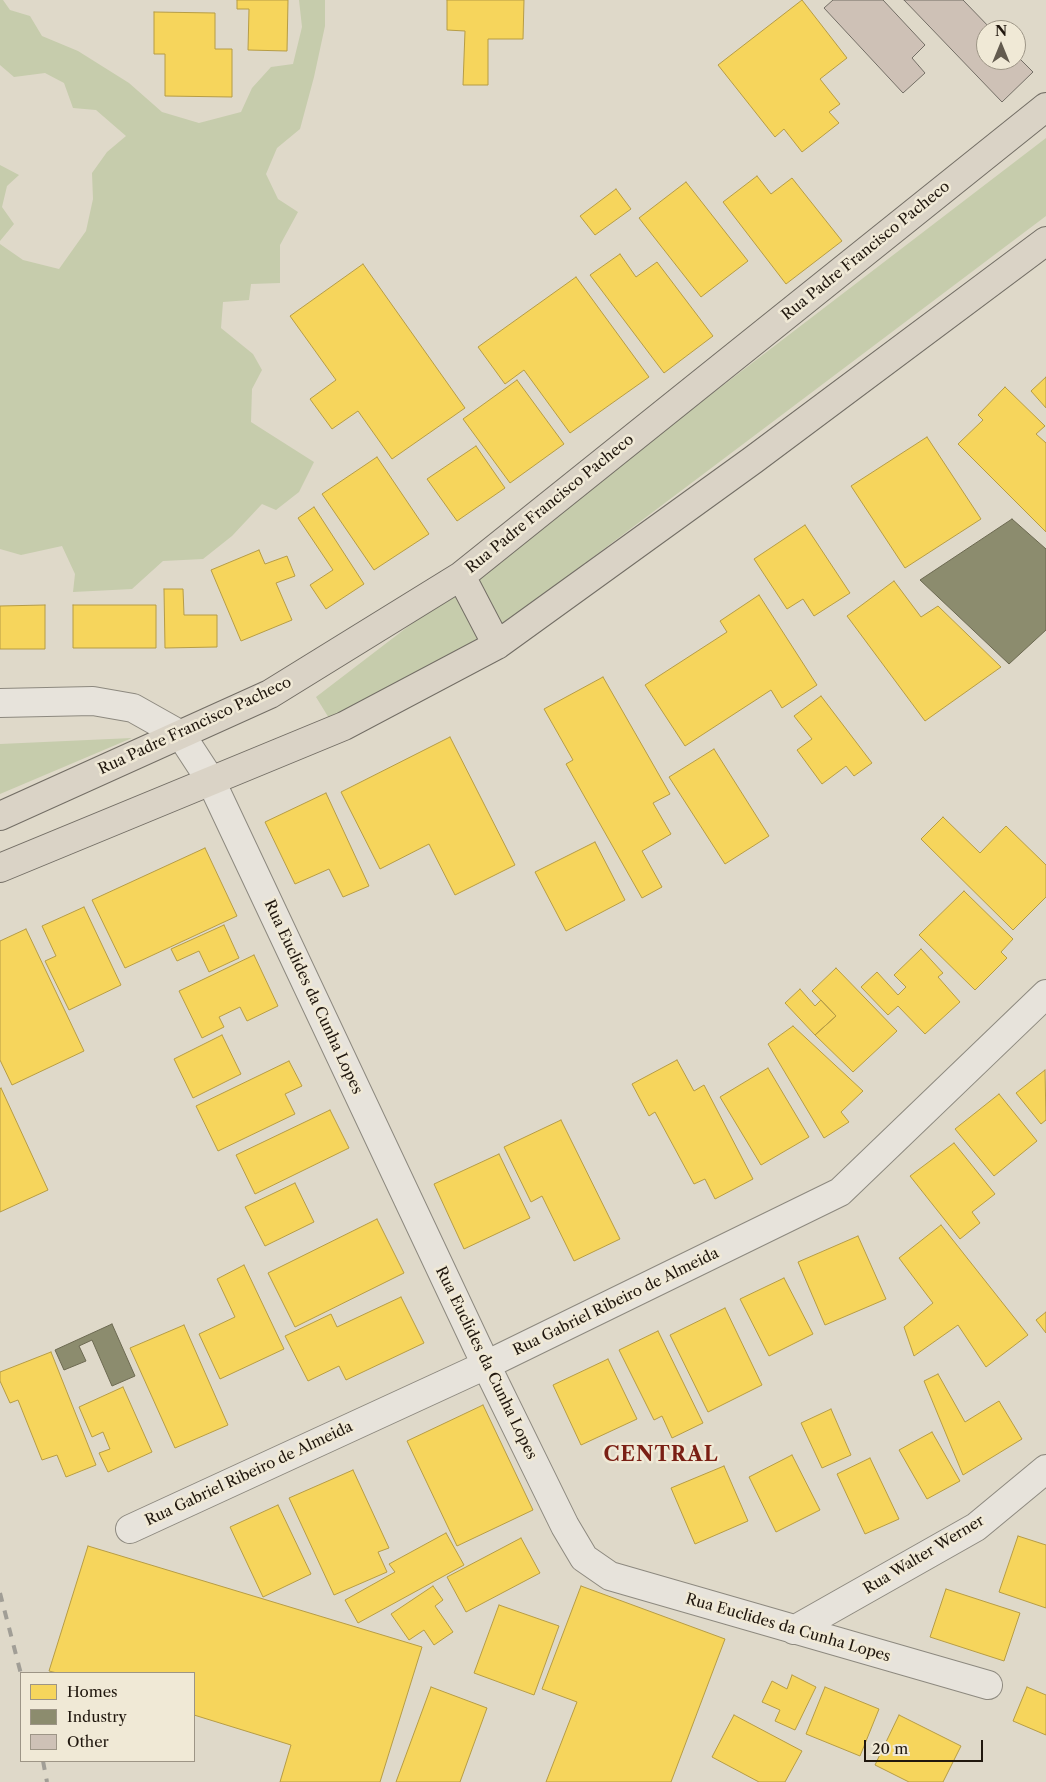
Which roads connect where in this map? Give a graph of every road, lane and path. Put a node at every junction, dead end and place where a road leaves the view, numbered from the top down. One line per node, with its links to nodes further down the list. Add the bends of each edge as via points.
1 (1046, 107): 3 (main road, Rua Padre Francisco Pacheco)
2 (1046, 240): 4 (main road, via 753,460)
3 (461, 576): 4 (main road); 6 (main road, Rua Padre Francisco Pacheco, via 270,694)
4 (497, 645): 7 (main road, via 344,726)
5 (0, 703): 6 (street, via 93,701 133,708)
6 (181, 736): 7 (street, Rua Euclides da Cunha Lopes); 8 (main road, Rua Padre Francisco Pacheco)
7 (211, 781): 9 (main road); 11 (street, Rua Euclides da Cunha Lopes)
8 (0, 816)
9 (0, 868)
10 (1046, 994): 11 (street, Rua Gabriel Ribeiro de Almeida, via 840,1192)
11 (486, 1365): 13 (street, Rua Gabriel Ribeiro de Almeida); 14 (street, Rua Euclides da Cunha Lopes, via 584,1558 610,1576)
12 (1046, 1468): 14 (street, Rua Walter Werner, via 976,1527)
13 (130, 1529)
14 (794, 1630): 15 (street, Rua Euclides da Cunha Lopes)
15 (988, 1685)

